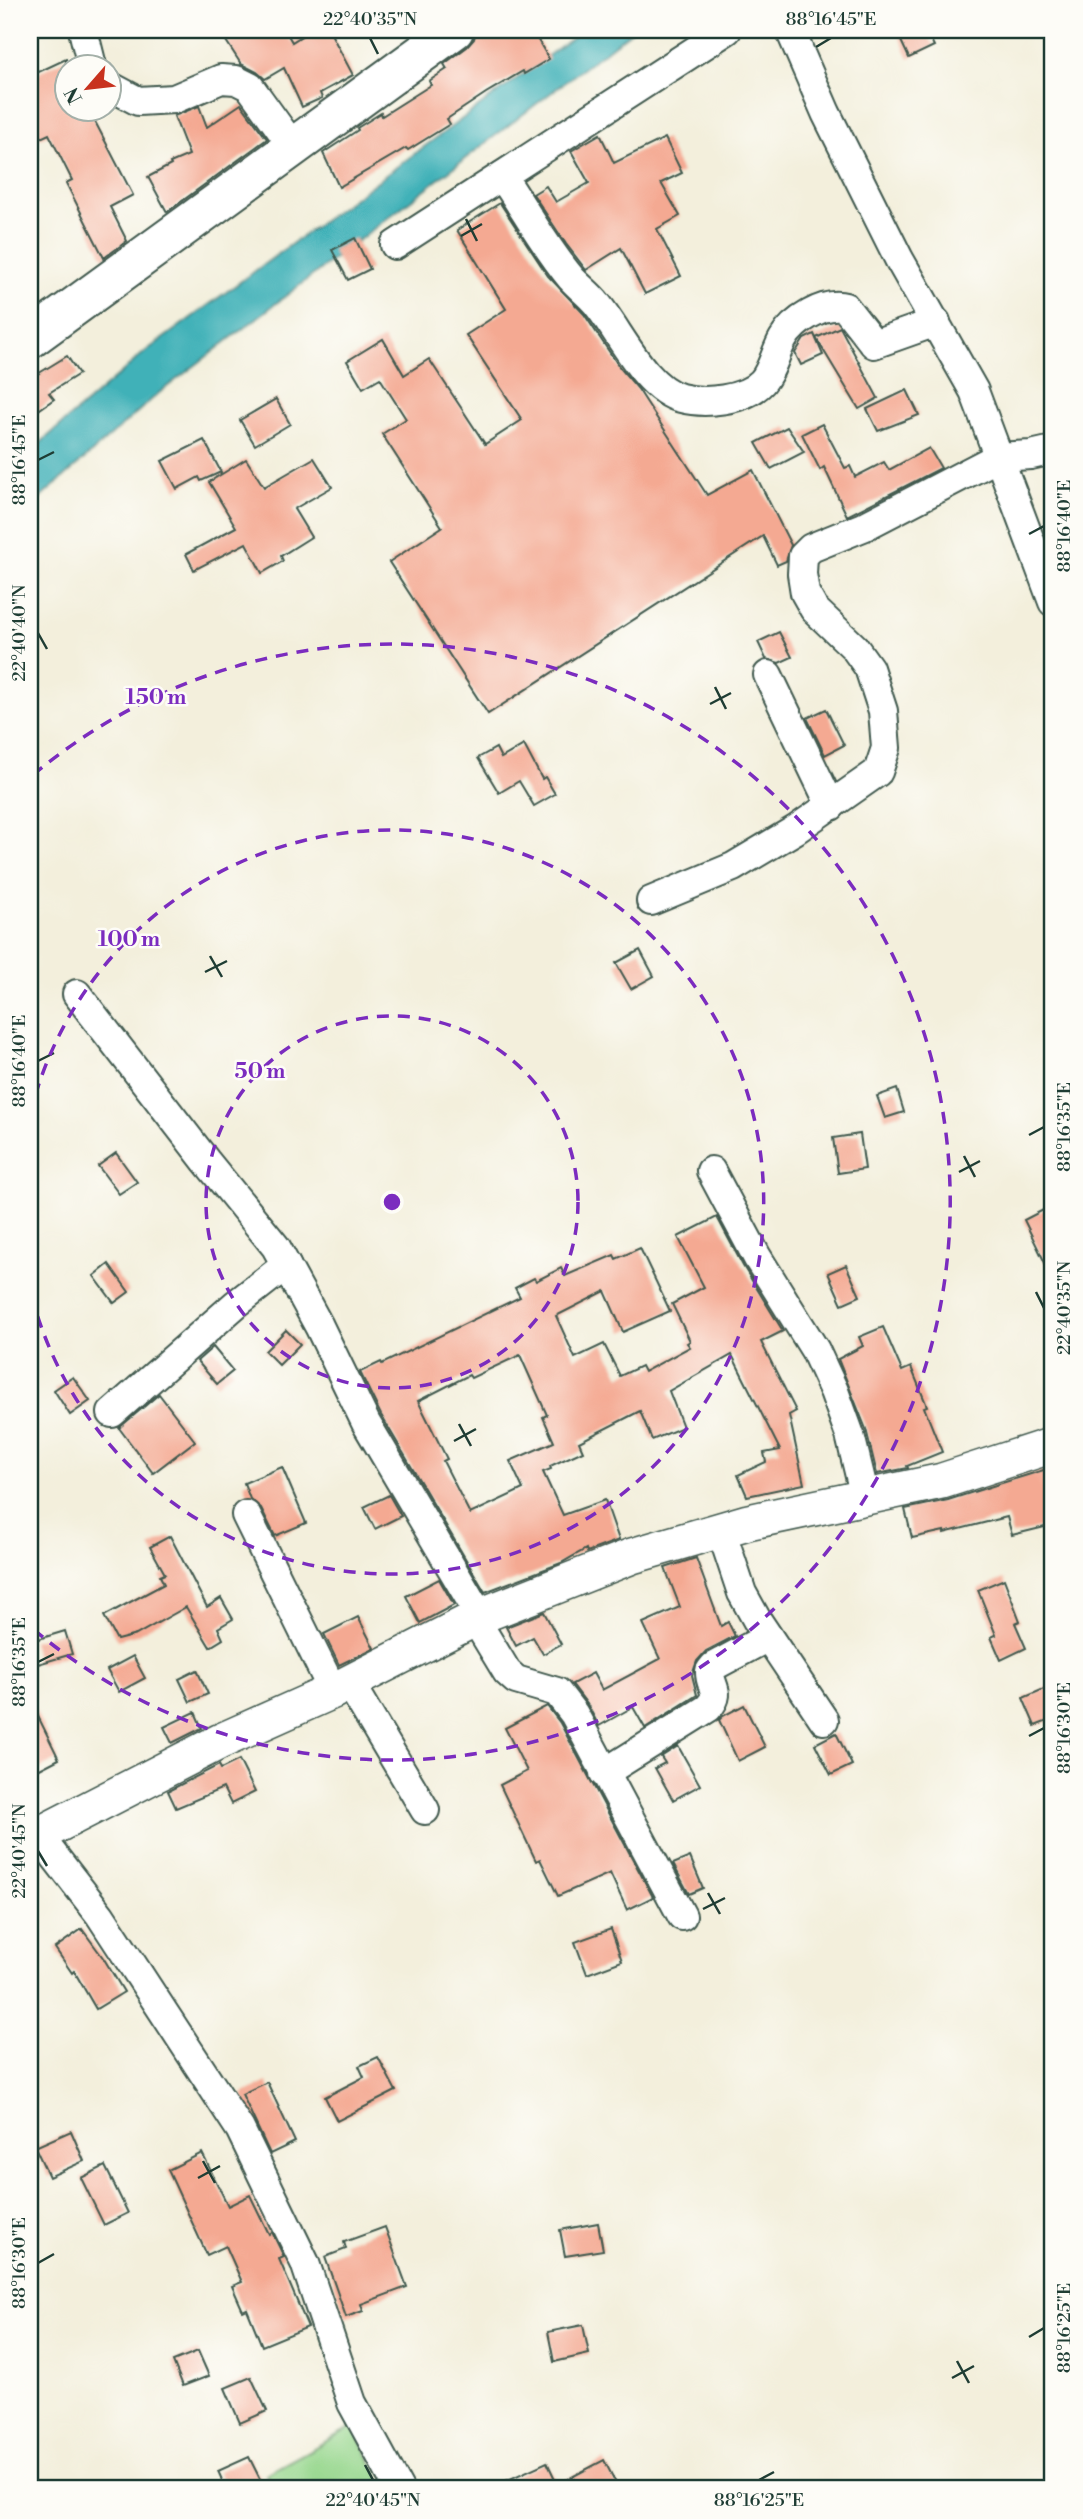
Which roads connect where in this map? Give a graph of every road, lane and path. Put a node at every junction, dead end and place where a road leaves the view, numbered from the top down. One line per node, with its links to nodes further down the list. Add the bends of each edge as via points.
1 (83, 30): 5 (street)
2 (454, 30): 7 (main road)
3 (727, 30): 8 (street)
4 (790, 30): 10 (street, via 899,259)
5 (88, 52)
6 (122, 92): 7 (street, via 138,101 174,99 220,79 236,79 250,87)
7 (294, 148): 11 (main road)
8 (502, 176): 9 (street); 10 (street, via 562,265 653,381 679,398 704,401 753,389 763,381 790,329 817,310 845,307 874,344)
9 (395, 245)
10 (936, 321): 13 (street, via 974,391)
11 (30, 339)
12 (1053, 450): 13 (street)
13 (998, 457): 14 (street); 16 (street, via 863,527 811,548 803,556 805,593 814,609 869,668 883,711 886,748 878,772)
14 (1053, 602)
15 (768, 675): 16 (street)
16 (831, 806): 17 (street, via 733,867)
17 (651, 901)
18 (77, 994): 20 (street)
19 (711, 1171): 23 (street, via 820,1360 850,1435)
20 (286, 1265): 21 (street); 26 (street, via 366,1423)
21 (113, 1413)
22 (1053, 1445): 23 (street, via 942,1481)
23 (865, 1497): 25 (street)
24 (246, 1516): 28 (street)
25 (721, 1530): 26 (street, via 632,1556); 27 (street, via 743,1593)
26 (478, 1618): 28 (street); 30 (street, via 494,1653 516,1680 557,1692 574,1714)
27 (768, 1636): 29 (street); 30 (street, via 714,1666 710,1671 715,1696 708,1709)
28 (341, 1686): 31 (street); 32 (street)
29 (824, 1720)
30 (604, 1773): 33 (street)
31 (425, 1810)
32 (34, 1835): 34 (street, via 100,1916 240,2129 305,2263 352,2403)
33 (682, 1916)
34 (399, 2489)

